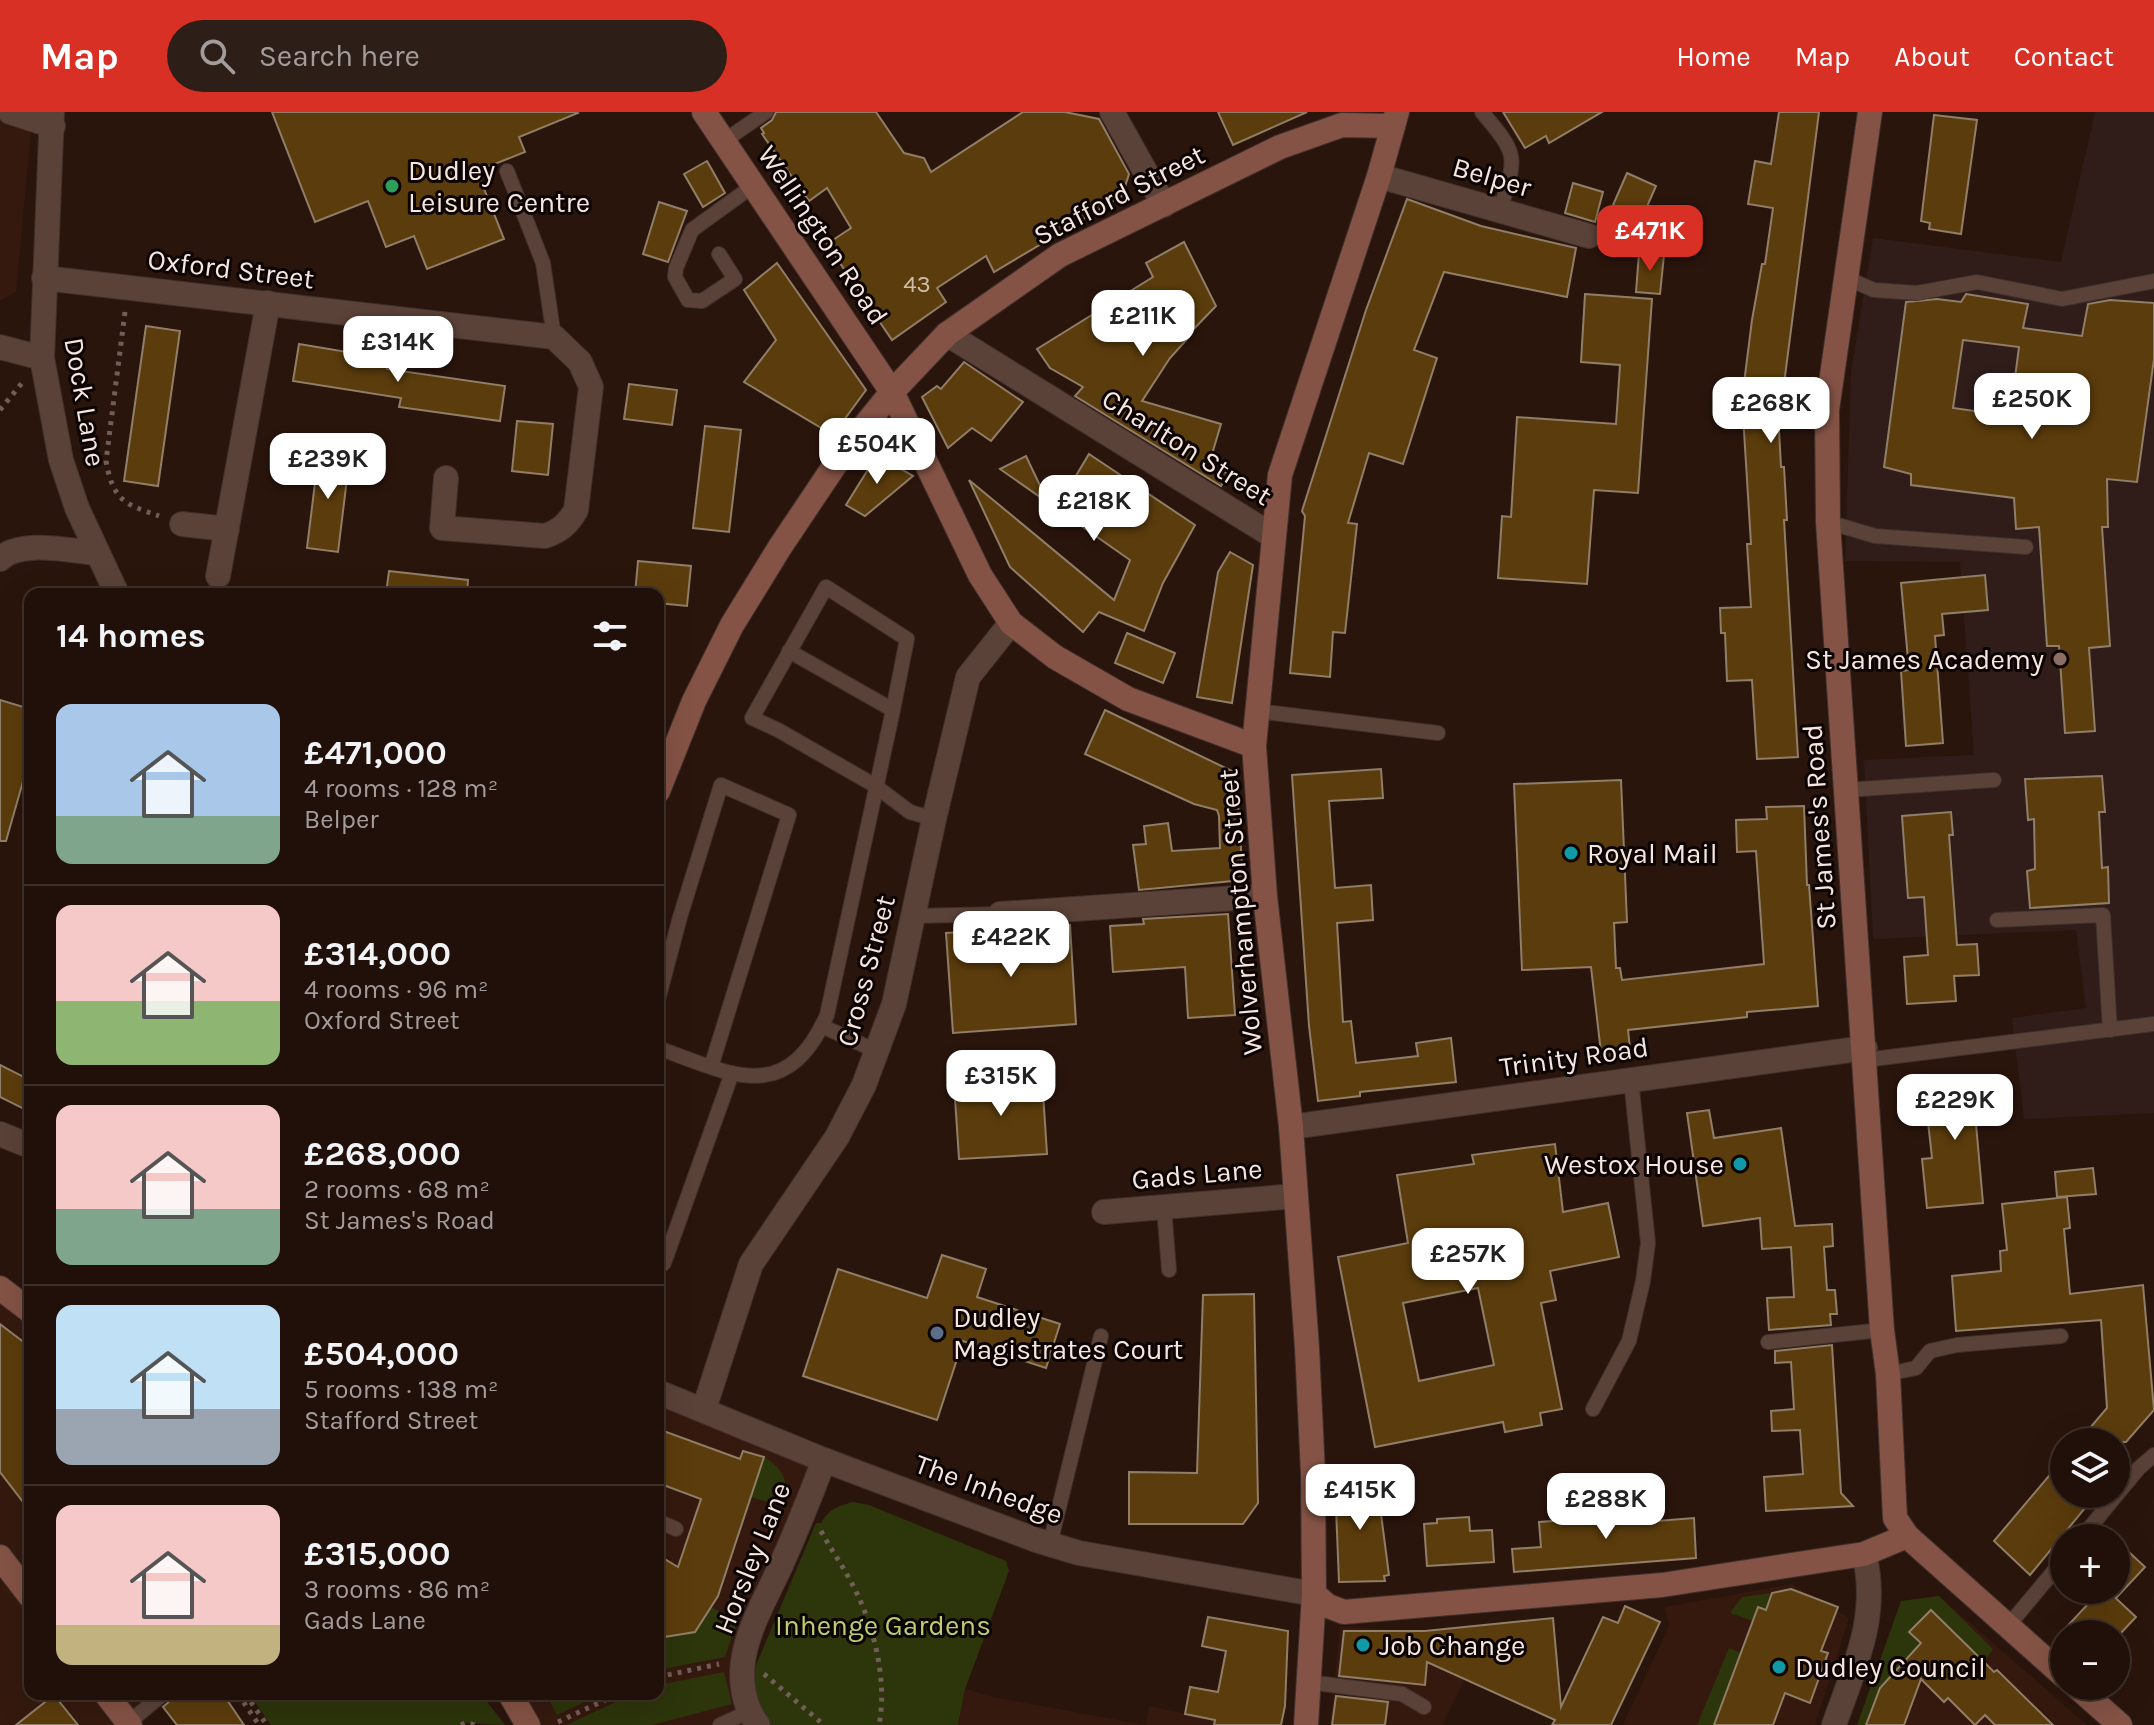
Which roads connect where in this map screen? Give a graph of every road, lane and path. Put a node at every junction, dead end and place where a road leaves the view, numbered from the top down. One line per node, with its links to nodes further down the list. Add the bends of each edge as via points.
1 (10, 112): 7 (street)
2 (704, 112): 9 (main road, Wellington Road)
3 (766, 112): 9 (lane)
4 (1112, 112): 13 (street)
5 (1482, 112): 14 (lane, via 1511,155)
6 (1870, 112): 18 (main road, St James's Road)
7 (52, 119): 17 (street, Dock Lane)
8 (1395, 119): 11 (main road, Wolverhampton Street); 13 (main road, Stafford Street, via 1342,125 1280,147)
9 (724, 141): 12 (main road, Wellington Road)
10 (507, 171): 23 (lane, via 543,263)
11 (1379, 176): 14 (street, Belper); 31 (main road, Wolverhampton Street, via 1280,475)
12 (754, 185): 16 (lane, via 692,230 675,277 688,300 702,301 735,279); 26 (main road, Wellington Road)
13 (1164, 205): 22 (main road, Stafford Street, via 1060,255)
14 (1500, 211): 15 (street, Belper)
15 (1589, 236)
16 (719, 254)
17 (44, 278): 20 (street, Oxford Street); 25 (street, Dock Lane)
18 (1846, 278): 19 (lane, via 1874,290 1917,293 1977,282 2062,299); 28 (main road, St James's Road, via 1827,410)
19 (2154, 281)
20 (128, 287): 21 (street, Oxford Street); 29 (path, via 106,461 110,480 126,504)
21 (268, 303): 23 (street, Oxford Street); 30 (street)
22 (947, 334): 26 (main road, Stafford Street); 31 (street, Charlton Street)
23 (554, 337): 27 (street, via 580,362 591,387 576,510 569,522 545,536 442,528)
24 (0, 347): 25 (street)
25 (42, 358): 33 (street, Dock Lane, via 61,460)
26 (892, 392): 37 (main road, Wellington Road, via 980,575); 43 (main road, Stafford Street, via 845,450 732,625)
27 (446, 478)
28 (1828, 522): 32 (lane, via 1875,536); 46 (main road, St James's Road)
29 (182, 524): 30 (street)
30 (227, 529): 35 (street)
31 (1273, 536): 40 (main road, Wolverhampton Street)
32 (2026, 547)
33 (97, 553): 34 (street, via 26,547); 36 (street, Dock Lane)
34 (0, 559)
35 (218, 576)
36 (114, 588)
37 (1011, 623): 42 (main road, Wellington Road, via 1055,657 1128,699); 47 (street, Cross Street, via 968,677)
38 (789, 651): 39 (lane); 39 (lane, via 826,587 907,639); 45 (lane, via 752,718)
39 (893, 710): 45 (lane)
40 (1257, 711): 41 (lane); 42 (main road, Wolverhampton Street)
41 (1438, 733)
42 (1254, 746): 48 (main road, Wolverhampton Street)
43 (664, 776)
44 (1994, 780): 46 (lane)
45 (874, 785): 47 (lane, via 910,812); 54 (lane)
46 (1846, 790): 58 (main road, St James's Road)
47 (934, 819): 50 (street, Cross Street)
48 (1265, 896): 49 (street); 62 (main road, Wolverhampton Street)
49 (1000, 914): 50 (lane)
50 (913, 916): 57 (street, Cross Street, via 894,1004)
51 (1997, 920): 55 (lane, via 2103,915)
52 (664, 977): 59 (lane, via 721,785 789,815)
53 (2154, 1024): 55 (lane)
54 (822, 1026): 57 (lane); 60 (lane, via 794,1062 777,1073)
55 (2110, 1030): 58 (lane)
56 (664, 1050): 59 (lane)
57 (876, 1051): 78 (street, Cross Street, via 837,1137 751,1264)
58 (1865, 1054): 61 (street, Trinity Road); 72 (main road, St James's Road)
59 (711, 1067): 60 (lane)
60 (732, 1073): 68 (lane)
61 (1631, 1080): 62 (street, Trinity Road); 79 (lane, via 1648,1243 1629,1341)
62 (1291, 1127): 65 (main road, Wolverhampton Street)
63 (0, 1134): 64 (street)
64 (24, 1144)
65 (1295, 1196): 66 (street, Gads Lane); 92 (main road, Wolverhampton Street, via 1312,1457)
66 (1164, 1207): 67 (street, Gads Lane); 69 (lane)
67 (1104, 1212)
68 (664, 1263)
69 (1169, 1270)
70 (3, 1291): 71 (main road)
71 (24, 1307)
72 (1882, 1330): 75 (lane); 76 (main road, St James's Road)
73 (1101, 1336): 87 (lane)
74 (2061, 1336): 76 (lane, via 1957,1345 1930,1351 1916,1368)
75 (1768, 1342)
76 (1888, 1374): 86 (main road, St James's Road, via 1895,1518)
77 (664, 1394): 78 (street, The Inhedge)
78 (704, 1409): 81 (street, The Inhedge)
79 (1593, 1409)
80 (2154, 1455): 84 (lane)
81 (824, 1460): 87 (street, The Inhedge); 95 (street, Horsley Lane, via 757,1618)
82 (816, 1523): 115 (path, via 867,1620 879,1665)
83 (664, 1524): 85 (lane)
84 (2093, 1524)
85 (676, 1529)
86 (1907, 1536): 88 (main road); 93 (main road)
87 (1050, 1544): 92 (street, The Inhedge)
88 (1864, 1554): 92 (main road, via 1654,1586 1344,1612); 117 (street, via 1872,1595 1869,1615)
89 (0, 1557): 91 (main road)
90 (2050, 1576): 93 (lane)
91 (24, 1588)
92 (1314, 1594): 97 (main road, Wolverhampton Street)
93 (2008, 1626): 94 (main road)
94 (2050, 1664)
95 (748, 1669): 96 (path, via 716,1664); 106 (street, Horsley Lane, via 741,1680); 114 (path, via 769,1676)
96 (664, 1676)
97 (1308, 1682): 104 (lane, via 1402,1694); 116 (main road, Wolverhampton Street)
98 (147, 1700): 105 (lane)
99 (242, 1700): 108 (path)
100 (249, 1700): 109 (path)
101 (513, 1700): 112 (main road)
102 (605, 1700): 107 (path)
103 (2092, 1700): 118 (main road)
104 (1424, 1707)
105 (122, 1709)
106 (754, 1718): 113 (lane)
107 (558, 1722)
108 (259, 1725)
109 (267, 1725)
110 (461, 1725): 111 (path)
111 (476, 1725)
112 (528, 1725)
113 (720, 1725)
114 (824, 1725)
115 (879, 1725)
116 (1306, 1725)
117 (1834, 1725)
118 (2120, 1725)

